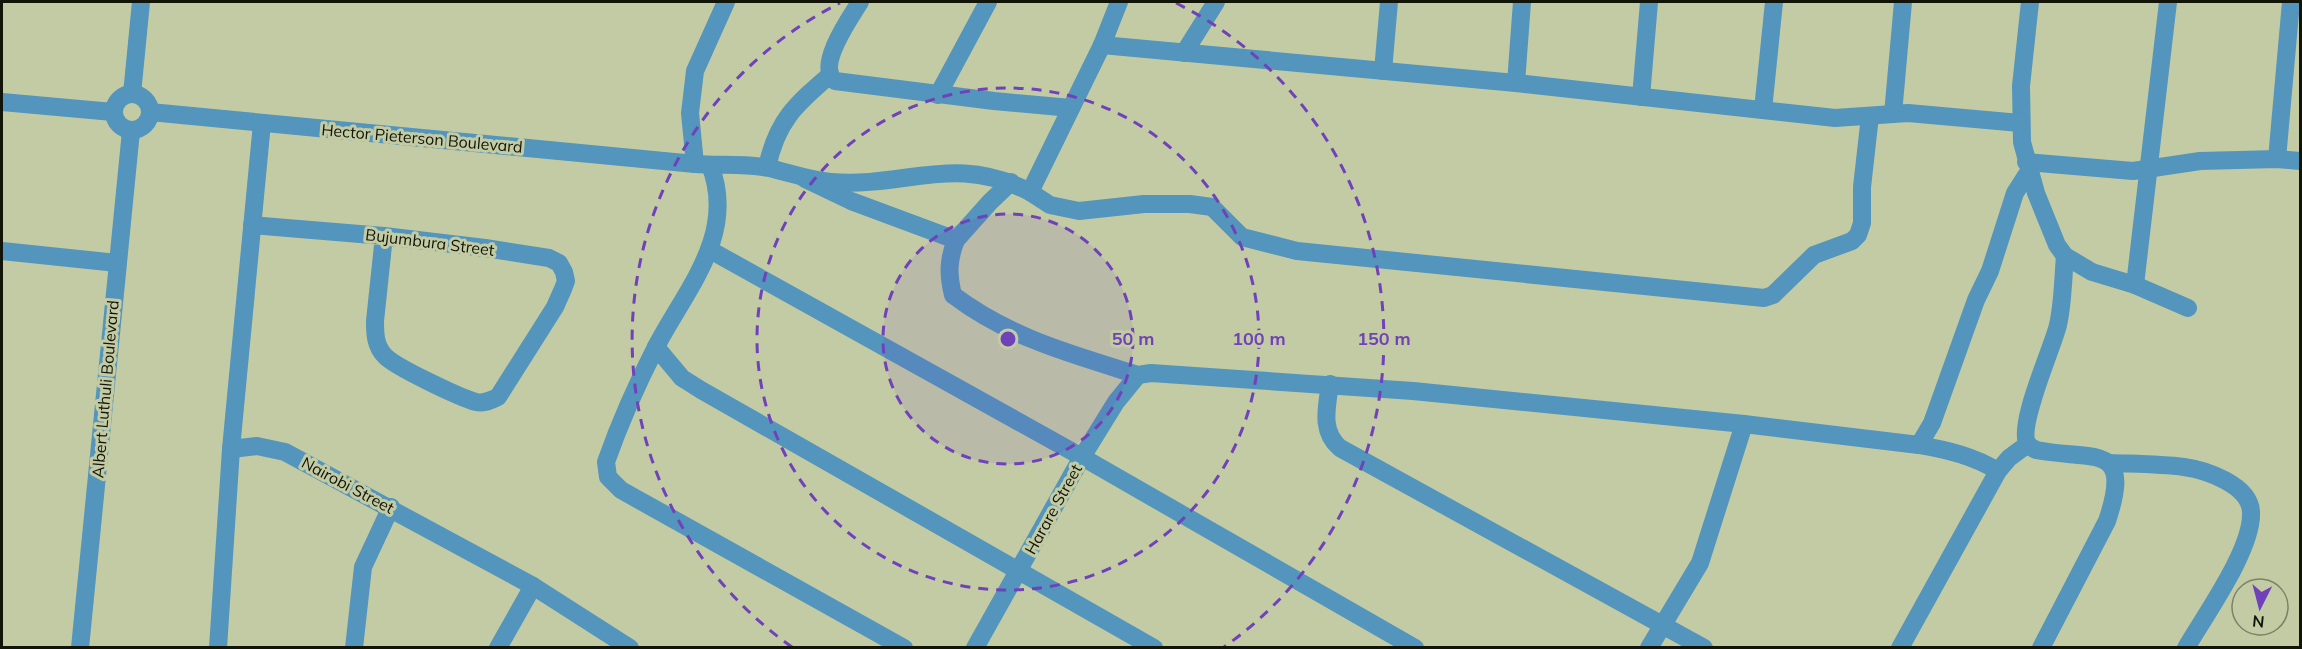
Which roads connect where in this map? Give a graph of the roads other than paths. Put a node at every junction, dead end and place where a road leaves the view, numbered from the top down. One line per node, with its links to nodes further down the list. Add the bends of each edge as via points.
1 (141, 2): 20 (street)
2 (726, 2): 35 (street, via 695,71 690,112)
3 (860, 2): 18 (street, via 831,55)
4 (988, 2): 21 (street)
5 (1119, 2): 15 (street)
6 (1216, 2): 16 (street)
7 (1389, 2): 17 (street)
8 (1522, 2): 19 (street)
9 (1649, 2): 22 (street)
10 (1774, 2): 25 (street)
11 (1903, 2): 28 (street)
12 (2031, 2): 31 (street)
13 (2168, 2): 38 (street)
14 (2292, 2): 33 (street)
15 (1102, 45): 16 (street); 24 (street)
16 (1185, 53): 17 (street)
17 (1383, 71): 19 (street)
18 (830, 75): 21 (street, via 841,83); 37 (street, via 788,114 772,143)
19 (1516, 83): 22 (street)
20 (132, 94): 26 (street, via 119,99); 27 (street, via 145,99)
21 (938, 95): 24 (street)
22 (1641, 97): 25 (street)
23 (2, 102): 26 (street)
24 (1071, 108): 41 (street)
25 (1763, 110): 29 (street, via 1835,118)
26 (113, 112): 32 (street, via 118,125)
27 (150, 112): 30 (street, Hector Pieterson Boulevard); 32 (street, via 144,126)
28 (1893, 114): 29 (street); 31 (street)
29 (1870, 116): 41 (street, via 1858,235 1814,255 1773,295 1764,298 1297,252 1242,237 1212,207 1144,204 1079,211 1050,205)
30 (262, 123): 35 (street, Hector Pieterson Boulevard); 42 (street)
31 (2020, 123): 36 (street)
32 (131, 131): 48 (street, Albert Luthuli Boulevard)
33 (2277, 159): 34 (street); 38 (street, via 2200,161)
34 (2301, 161)
35 (702, 165): 37 (street, Hector Pieterson Boulevard); 45 (street, via 719,192)
36 (2028, 166): 38 (street); 47 (street, via 2052,236); 56 (street, via 1932,423)
37 (766, 168): 39 (street, Hector Pieterson Boulevard)
38 (2149, 169): 49 (street)
39 (805, 179): 40 (street, via 855,182 962,172); 44 (street, via 851,201)
40 (1011, 182): 41 (street); 44 (street)
41 (1030, 192)
42 (252, 225): 43 (street, Bujumbura Street); 57 (street)
43 (384, 236): 43 (street, Bujumbura Street, via 375,321 375,335 384,356 477,402 498,397 555,307 566,281 559,263 549,258)
44 (956, 240): 52 (street, via 948,275 953,295 1005,329)
45 (710, 250): 51 (street); 58 (street)
46 (2, 251): 48 (street)
47 (2065, 256): 49 (street, via 2100,275); 55 (street, via 2058,326 2027,424)
48 (117, 263): 65 (street, Albert Luthuli Boulevard)
49 (2135, 285): 50 (street)
50 (2188, 308)
51 (656, 347): 62 (street, via 682,378 701,390); 70 (street, via 606,462 612,482)
52 (1138, 375): 53 (street); 58 (street, Harare Street)
53 (1330, 384): 54 (street); 64 (street, via 1326,421 1332,441 1340,448)
54 (1744, 424): 56 (street); 64 (street, via 1700,563)
55 (2028, 444): 59 (street, via 2051,453 2095,455); 60 (street)
56 (1919, 445): 60 (street, via 1962,454)
57 (231, 448): 61 (street, Nairobi Street, via 257,446 285,452); 66 (street)
58 (1082, 457): 62 (street, Harare Street); 73 (street)
59 (2110, 463): 77 (street, via 2115,473 2113,504 2107,521); 78 (street, via 2185,467 2210,473 2242,491 2252,511 2246,540)
60 (1998, 471): 76 (street)
61 (391, 507): 63 (street, Nairobi Street); 67 (street, via 363,567)
62 (1018, 571): 71 (street, Harare Street); 72 (street)
63 (533, 586): 68 (street); 69 (street, Nairobi Street)
64 (1664, 624): 74 (street); 75 (street)
65 (81, 648)
66 (218, 648)
67 (354, 648)
68 (498, 648)
69 (630, 648)
70 (904, 648)
71 (975, 648)
72 (1154, 648)
73 (1415, 648)
74 (1648, 648)
75 (1704, 648)
76 (1900, 648)
77 (2041, 648)
78 (2186, 648)

